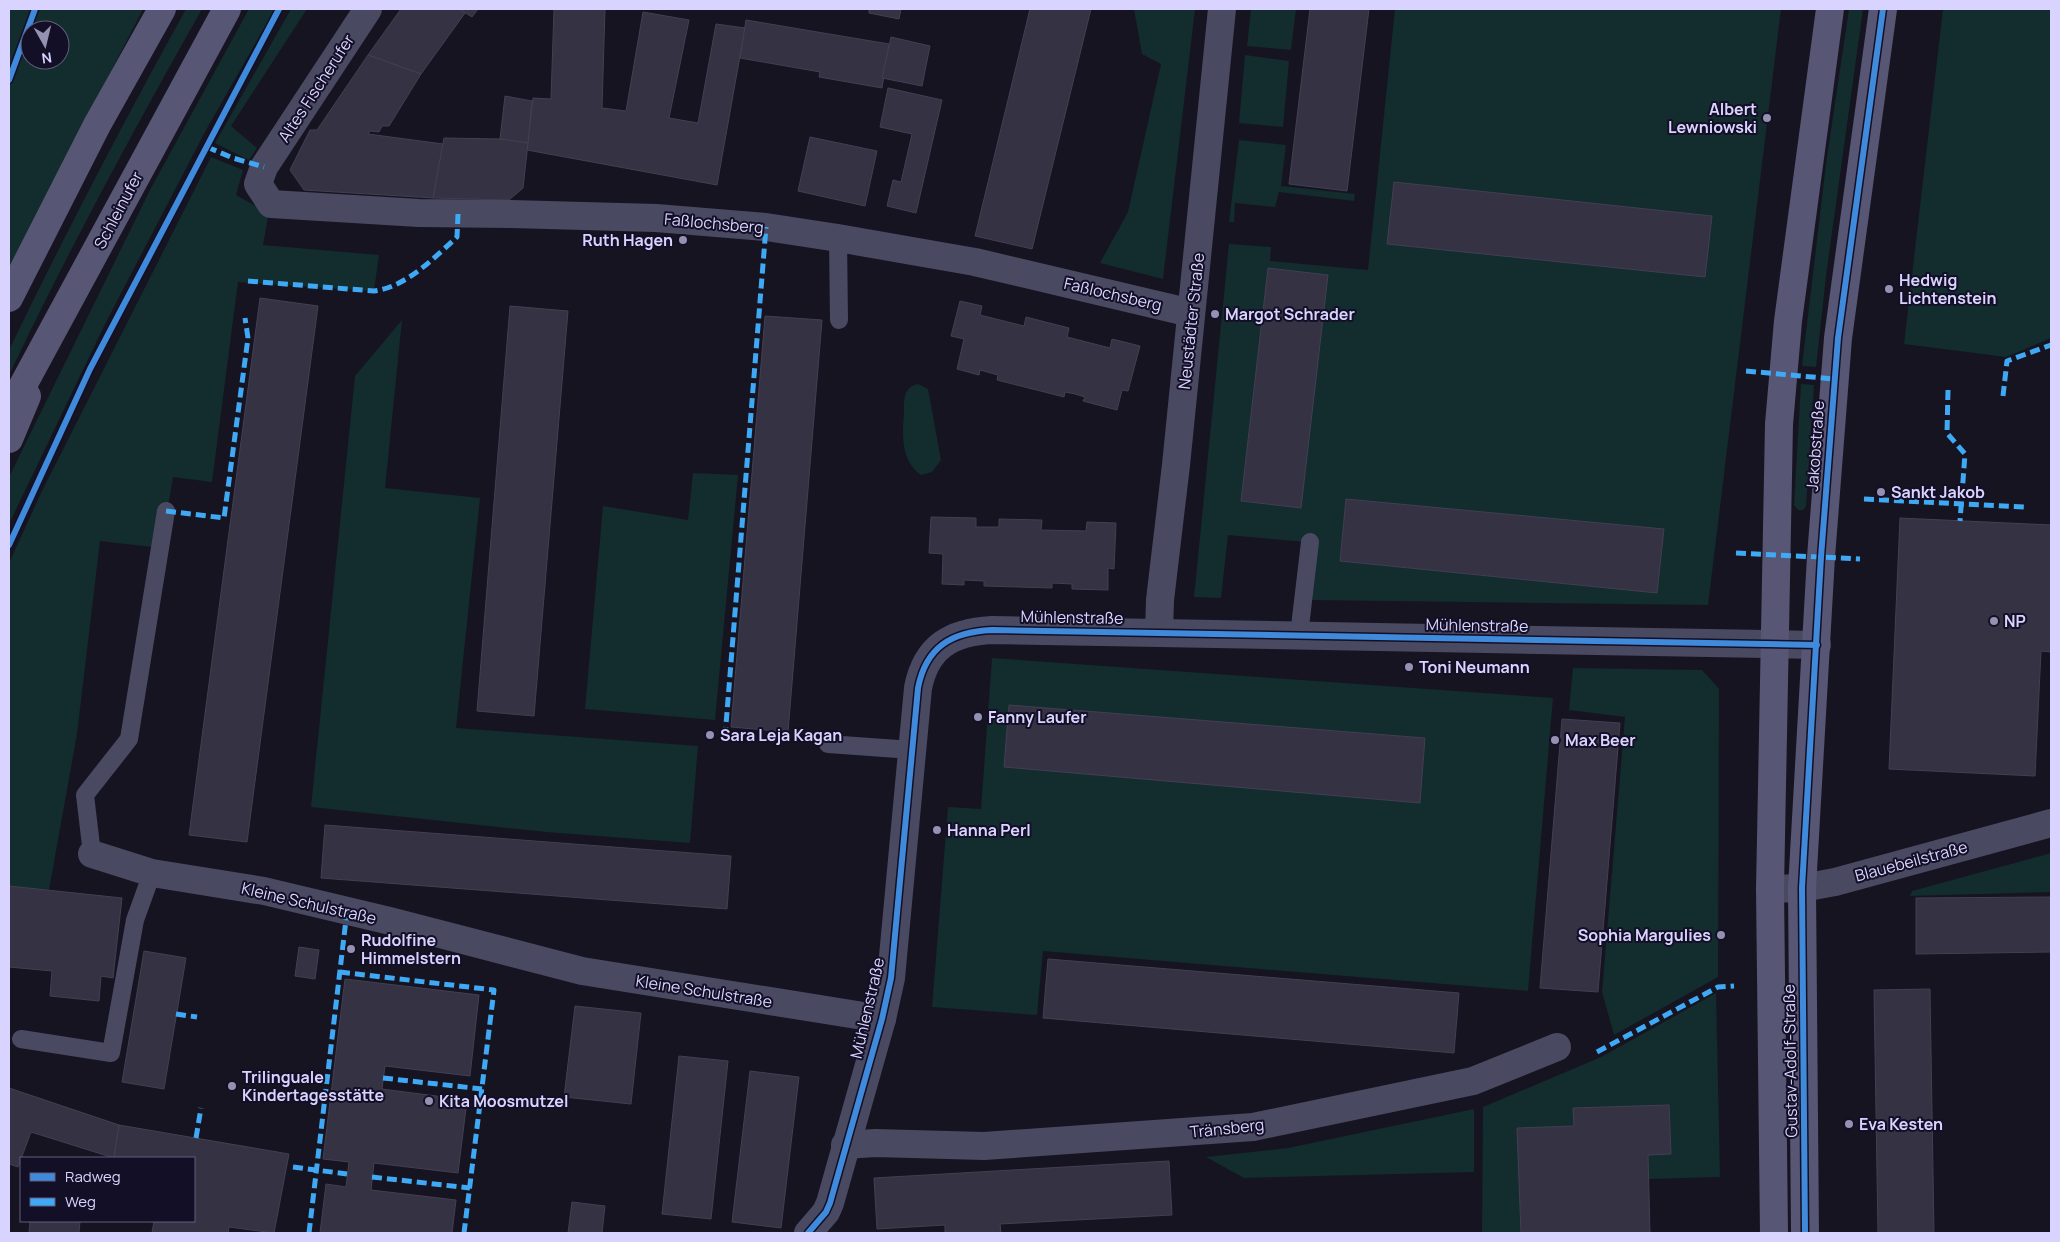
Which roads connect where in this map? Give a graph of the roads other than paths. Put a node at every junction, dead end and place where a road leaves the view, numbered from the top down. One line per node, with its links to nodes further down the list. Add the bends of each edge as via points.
1 (162, 9): 9 (street, via 97,125)
2 (227, 9): 11 (street, Schleinufer)
3 (368, 9): 7 (street, Altes Fischerufer)
4 (1222, 9): 10 (street, Neustädter Straße)
5 (1830, 9): 19 (street, via 1782,374)
6 (1884, 9): 20 (street, Jakobstraße, via 1838,338)
7 (264, 167): 8 (street, Faßlochsberg, via 258,184 271,204 419,213 656,218 766,227)
8 (838, 238): 10 (street, Faßlochsberg, via 975,262); 12 (lane)
9 (9, 298)
10 (1192, 313): 17 (street, Neustädter Straße)
11 (61, 317): 13 (street, Schleinufer); 14 (street)
12 (839, 320)
13 (9, 411)
14 (9, 439)
15 (166, 511): 24 (lane, Kleine Schulstraße, via 129,739 85,795)
16 (1310, 542): 18 (lane)
17 (1159, 632): 18 (street, Mühlenstraße); 22 (street, Mühlenstraße, via 978,630 951,638 939,646 924,668 918,688)
18 (1299, 635): 19 (street, Mühlenstraße)
19 (1774, 644): 20 (street, Mühlenstraße); 27 (street)
20 (1817, 645): 26 (street, Jakobstraße)
21 (828, 744): 22 (lane)
22 (912, 750): 28 (street, Mühlenstraße, via 891,978)
23 (2051, 823): 26 (street, Blauebeilstraße)
24 (92, 854): 25 (street, Kleine Schulstraße)
25 (152, 873): 28 (street, Kleine Schulstraße, via 264,891 582,971); 29 (lane, via 135,920 111,1053)
26 (1802, 888): 27 (street, Blauebeilstraße); 34 (street, Gustav-Adolf-Straße)
27 (1770, 890): 33 (street, Gustav-Adolf-Straße)
28 (882, 1019): 31 (street, Mühlenstraße)
29 (21, 1039)
30 (1557, 1048): 31 (street, Tränsberg, via 1473,1080 1252,1127 984,1146)
31 (845, 1145): 32 (street, Mühlenstraße, via 828,1208)
32 (808, 1233)
33 (1774, 1233)
34 (1805, 1233)

